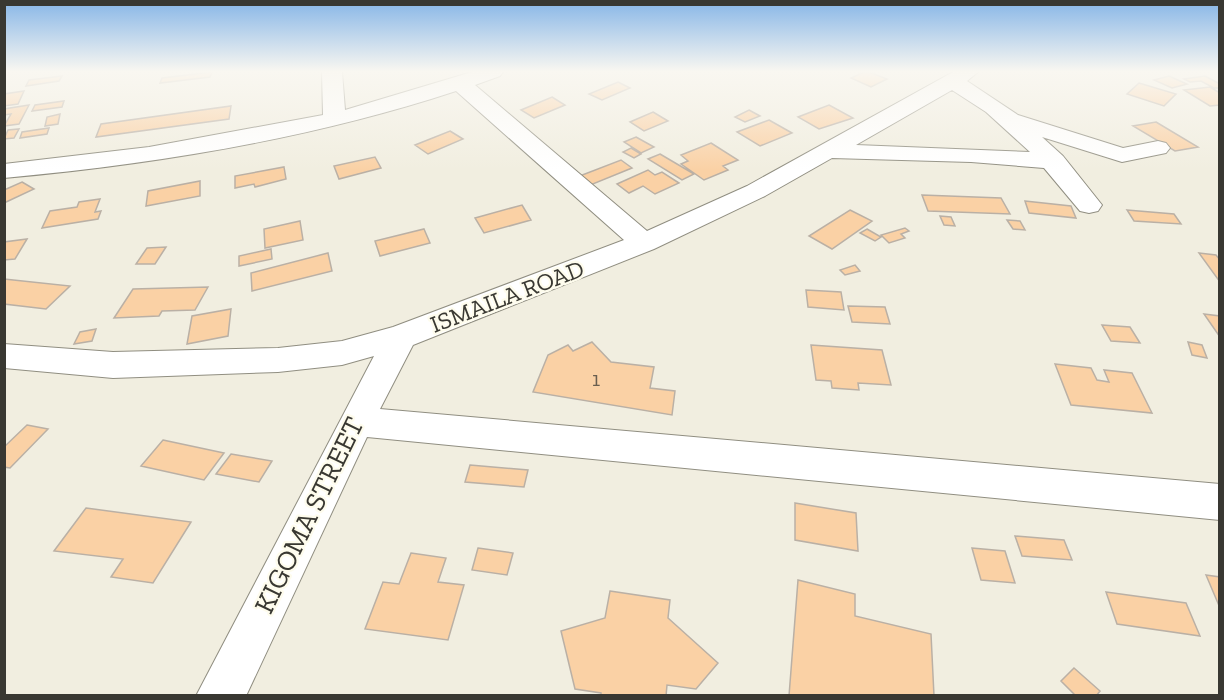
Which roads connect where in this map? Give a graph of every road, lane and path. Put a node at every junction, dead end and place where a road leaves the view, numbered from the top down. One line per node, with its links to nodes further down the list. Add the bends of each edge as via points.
1 (333, 105): 6 (street)
2 (389, 105): 6 (street)
3 (485, 105): 13 (street)
4 (912, 105): 9 (street, ISMAILA ROAD)
5 (992, 105): 7 (street)
6 (334, 118): 11 (street, via 168,152)
7 (1012, 121): 8 (street, via 1122,155); 10 (street)
8 (1158, 148)
9 (829, 151): 10 (street); 13 (street, ISMAILA ROAD, via 756,191)
10 (1054, 161): 12 (street)
11 (4, 171)
12 (1089, 205)
13 (644, 243): 14 (street, ISMAILA ROAD)
14 (401, 337): 15 (street, ISMAILA ROAD, via 342,353 278,360 113,366); 16 (street, KIGOMA STREET)
15 (4, 356)
16 (356, 421): 17 (street); 18 (street, KIGOMA STREET)
17 (1220, 502)
18 (220, 696)

